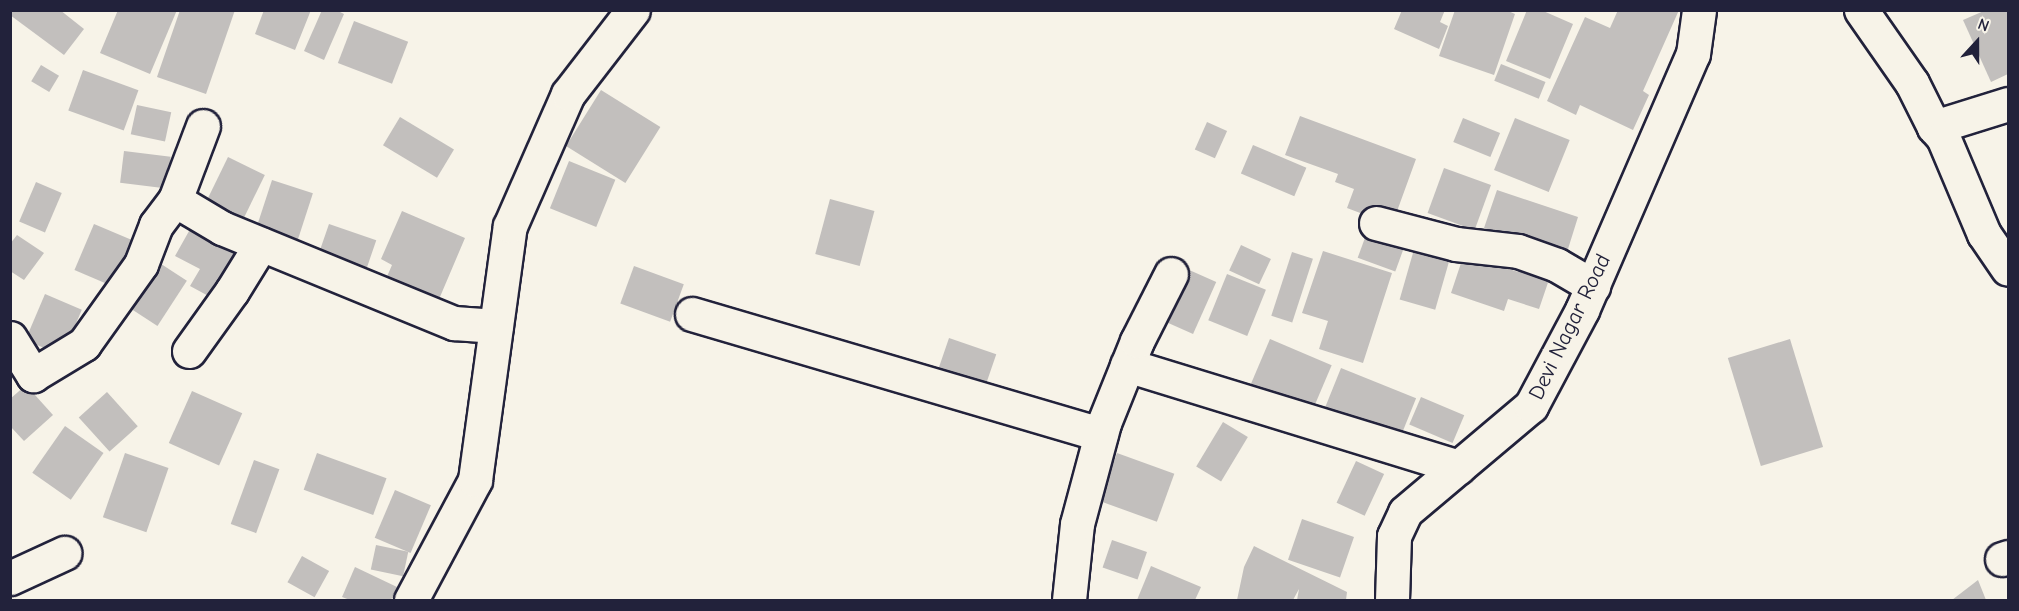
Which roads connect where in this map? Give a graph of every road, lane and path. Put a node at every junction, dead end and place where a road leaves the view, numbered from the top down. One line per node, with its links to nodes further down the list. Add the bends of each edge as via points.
1 (633, 10): 14 (street, via 568,94 510,226)
2 (1699, 10): 12 (street, Devi Nagar Road, via 1693,54)
3 (1861, 10): 6 (street, via 1912,83)
4 (2008, 105): 6 (street)
5 (203, 126): 7 (street)
6 (1934, 127): 10 (street, via 1943,137 1984,234)
7 (175, 200): 9 (street, via 222,228); 15 (street, via 156,225 141,264 84,344 33,375)
8 (1376, 222): 12 (street, via 1456,244 1518,251 1557,265)
9 (261, 244): 14 (street, via 454,323); 16 (street)
10 (2008, 269)
11 (1171, 274): 17 (street)
12 (1593, 285): 19 (street, Devi Nagar Road, via 1532,406)
13 (692, 314): 18 (street)
14 (496, 326): 22 (street, via 475,480)
15 (10, 338)
16 (189, 351)
17 (1127, 365): 18 (street); 19 (street)
18 (1101, 434): 23 (street, via 1077,524)
19 (1459, 467): 24 (street, Devi Nagar Road, via 1405,512 1394,536)
20 (64, 553): 21 (street)
21 (10, 578)
22 (411, 600)
23 (1070, 600)
24 (1392, 600)

